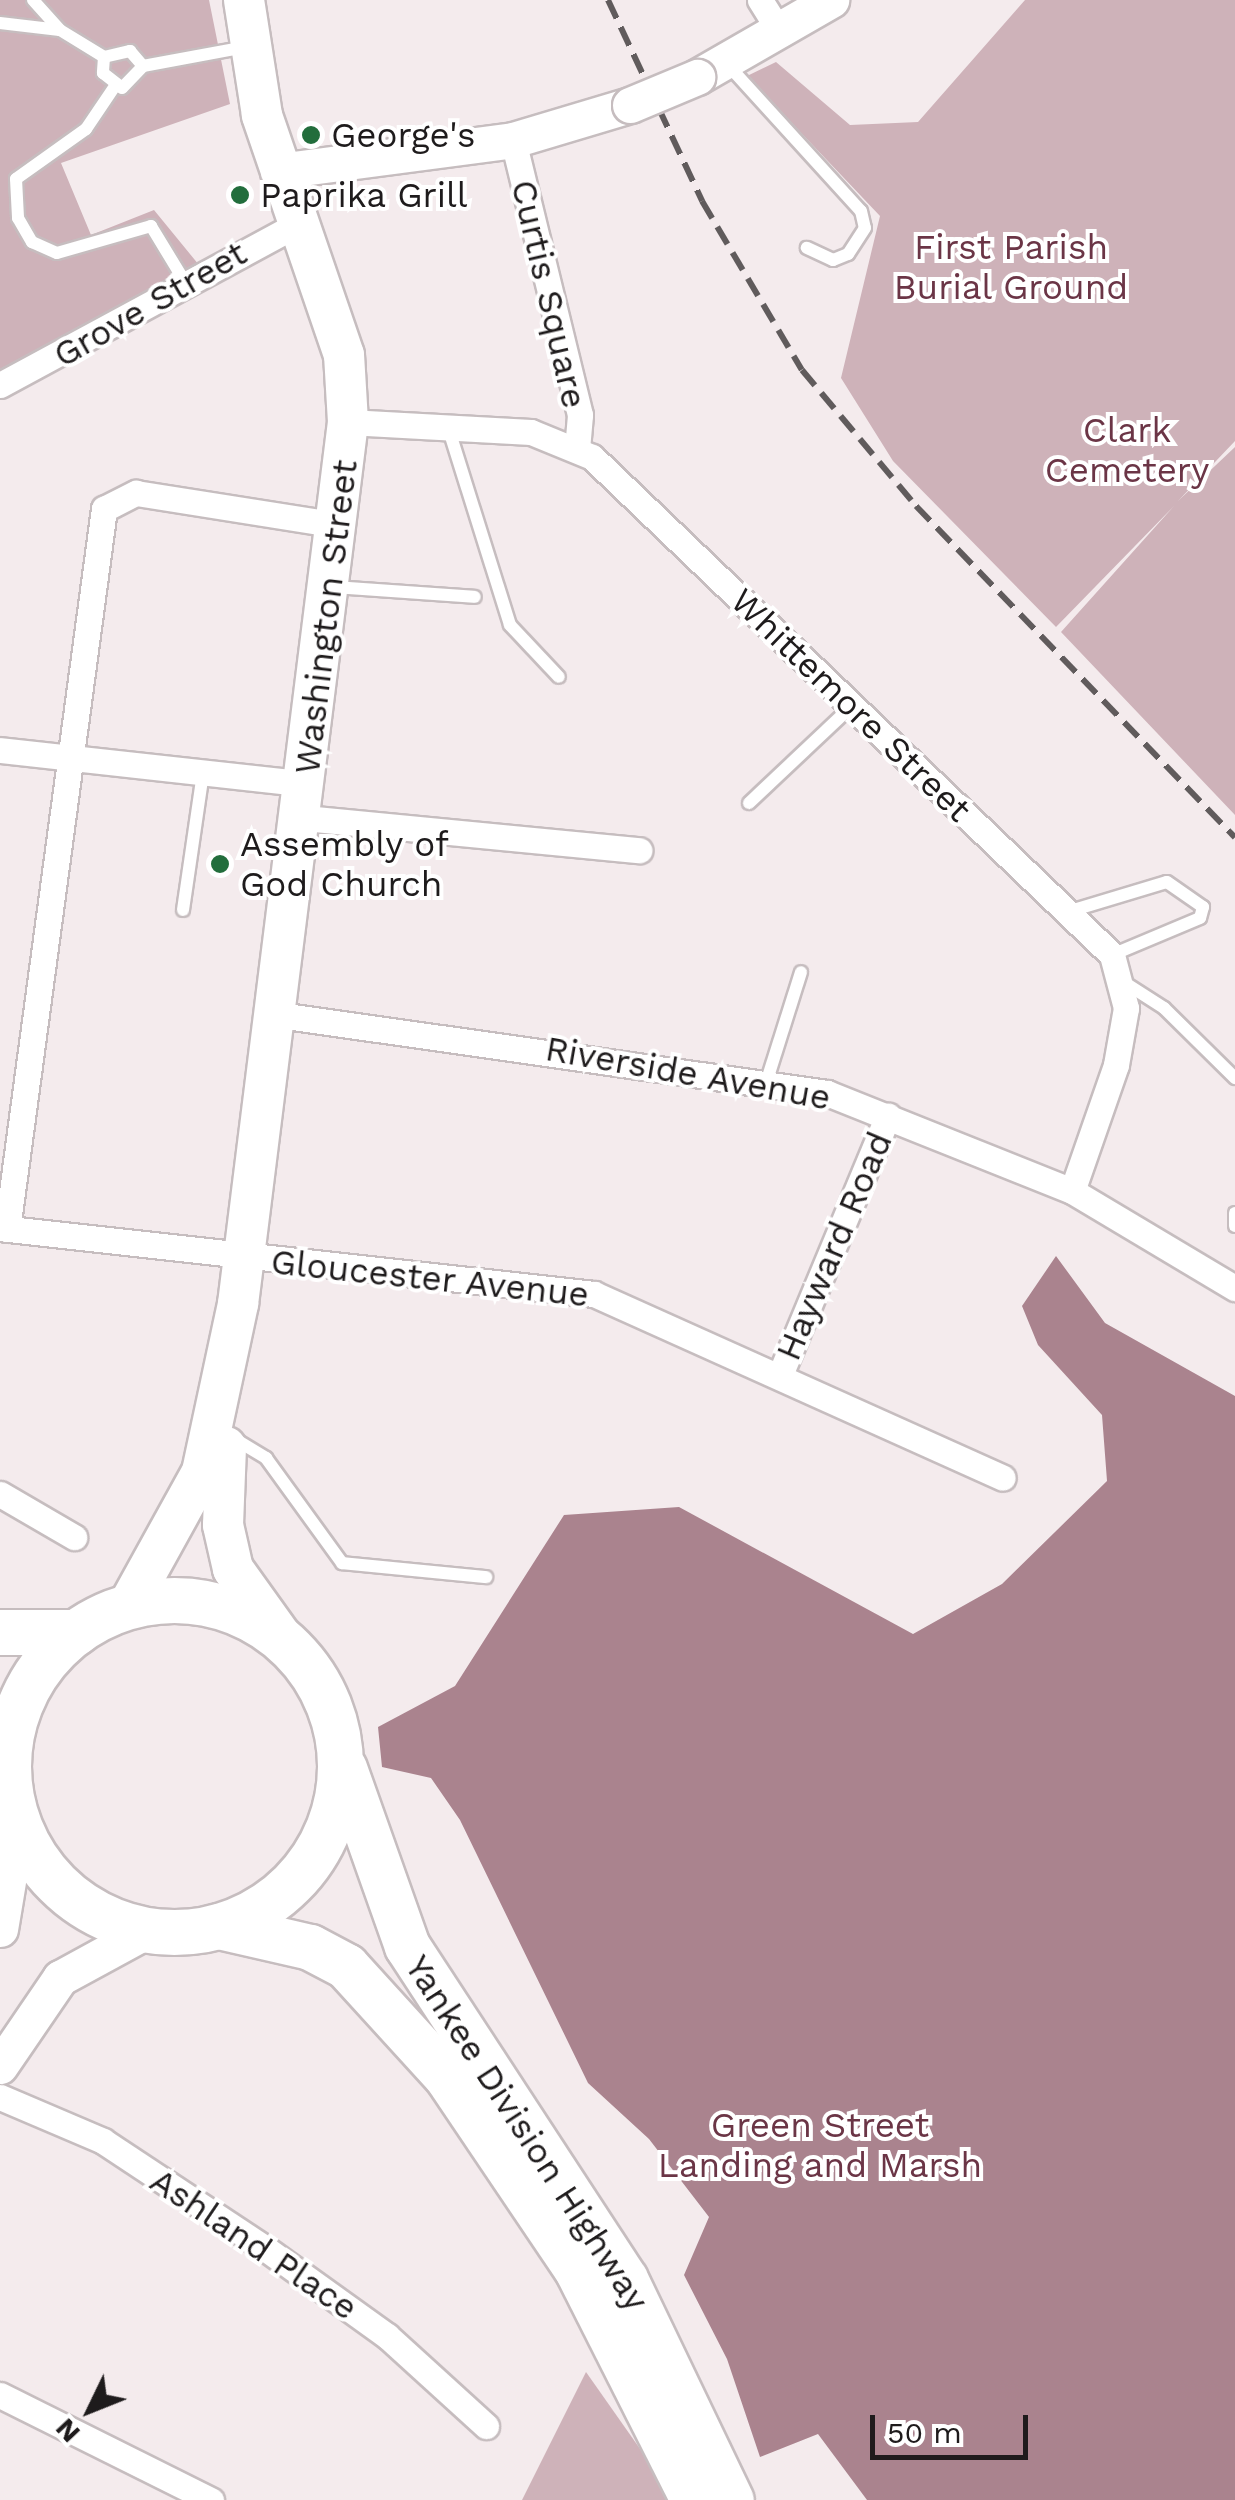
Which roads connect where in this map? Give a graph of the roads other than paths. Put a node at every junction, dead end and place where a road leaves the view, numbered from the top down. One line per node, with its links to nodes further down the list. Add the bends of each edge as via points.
1 (33, 0): 6 (lane)
2 (244, 0): 8 (main road, Washington Street)
3 (760, 0): 7 (street)
4 (830, 0): 7 (street)
5 (0, 23): 6 (lane)
6 (60, 30): 9 (lane)
7 (781, 34): 11 (street)
8 (248, 46): 10 (lane); 14 (main road, Washington Street)
9 (104, 57): 10 (lane, via 125,50); 12 (lane)
10 (142, 66): 12 (lane, via 136,81)
11 (712, 71): 13 (street, bridge, via 630,105); 16 (lane, via 861,212 865,228 848,254 834,260)
12 (115, 86): 17 (lane, via 86,129 16,179 18,218 32,242 57,252 152,226)
13 (513, 140): 14 (street); 21 (street, Curtis Square, via 580,415)
14 (278, 171): 15 (main road, Washington Street)
15 (300, 223): 17 (street, Grove Street); 19 (main road, Washington Street, via 344,355)
16 (807, 248)
17 (188, 288): 18 (street, Grove Street)
18 (0, 385)
19 (348, 422): 20 (street, Whittemore Street); 22 (main road, Washington Street)
20 (448, 428): 21 (street, Whittemore Street, via 532,432); 25 (lane, via 510,626)
21 (577, 448): 26 (street, Whittemore Street)
22 (337, 526): 23 (main road, Washington Street); 28 (street, via 229,502 117,496 104,509)
23 (330, 587): 24 (lane); 30 (main road, Washington Street)
24 (475, 597)
25 (558, 677)
26 (854, 704): 31 (lane); 34 (street, Whittemore Street)
27 (0, 750): 28 (street)
28 (70, 759): 29 (street); 45 (street)
29 (202, 773): 30 (street); 33 (lane)
30 (305, 801): 32 (street); 38 (main road, Washington Street)
31 (749, 804)
32 (639, 850)
33 (183, 910)
34 (1067, 912): 35 (street, Whittemore Street); 35 (lane, via 1167,882 1203,906 1200,918)
35 (1112, 955): 37 (street, Whittemore Street)
36 (801, 972): 40 (lane)
37 (1122, 981): 39 (lane, via 1164,1008); 42 (street, Whittemore Street, via 1116,1065)
38 (279, 1015): 40 (street, Riverside Avenue); 46 (main road, Washington Street)
39 (1235, 1078)
40 (767, 1080): 41 (street, Riverside Avenue)
41 (888, 1116): 42 (street, Riverside Avenue); 49 (street, Hayward Road)
42 (1072, 1191): 47 (street, Riverside Avenue)
43 (1235, 1212): 44 (lane)
44 (1235, 1226)
45 (3, 1229): 46 (street, Gloucester Avenue)
46 (244, 1258): 48 (main road, Washington Street); 49 (street, Gloucester Avenue, via 594,1294)
47 (1235, 1288)
48 (238, 1304): 50 (street, Washington Street); 55 (main road, Washington Street, via 202,1472)
49 (780, 1375): 51 (street, Gloucester Avenue)
50 (227, 1434): 54 (lane, via 266,1458 342,1563); 58 (main road, Washington Street, via 229,1556)
51 (1003, 1478)
52 (0, 1494): 53 (street)
53 (74, 1537)
54 (486, 1577)
55 (128, 1606): 57 (highway); 58 (highway, via 228,1609)
56 (0, 1632): 57 (highway)
57 (76, 1632): 60 (highway, via 21,1701)
58 (286, 1644): 59 (highway, via 325,1697)
59 (341, 1759): 62 (highway, via 334,1814 308,1866 274,1900); 71 (highway, Yankee Division Highway, via 407,1946 625,2279)
60 (4, 1761): 61 (highway)
61 (18, 1821): 63 (street); 64 (highway, via 57,1884 114,1921)
62 (219, 1926): 64 (highway); 70 (highway, Yankee Division Highway, via 310,1947 346,1966 447,2077 576,2268)
63 (0, 1929)
64 (148, 1930): 65 (street, via 60,1978)
65 (0, 2066)
66 (0, 2096): 68 (street, Ashland Place, via 103,2141 266,2250 386,2336)
67 (0, 2395): 69 (street)
68 (486, 2426)
69 (211, 2500)
70 (693, 2500)
71 (732, 2500)

